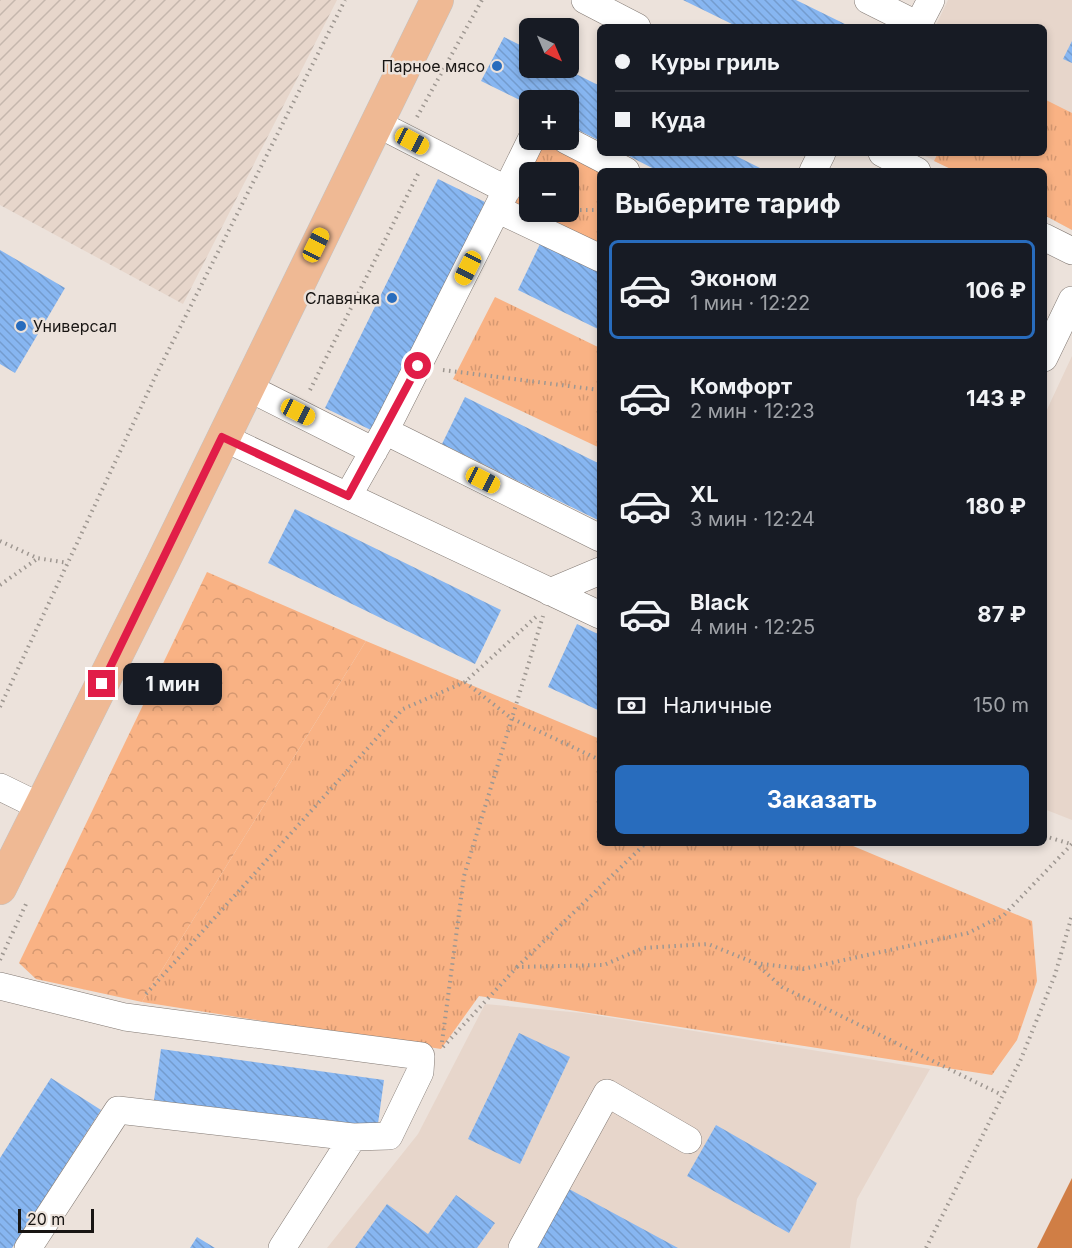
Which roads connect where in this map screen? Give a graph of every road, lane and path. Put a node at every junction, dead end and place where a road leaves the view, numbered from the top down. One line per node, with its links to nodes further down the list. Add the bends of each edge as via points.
1 (345, 0): 35 (path, via 157,373)
2 (436, 0): 10 (main road)
3 (482, 0): 13 (path, via 413,125)
4 (585, 0): 7 (street)
5 (868, 0): 8 (street)
6 (931, 0): 9 (street)
7 (631, 24)
8 (914, 24)
9 (919, 24)
10 (376, 123): 13 (street); 26 (main road)
11 (579, 147): 15 (street)
12 (526, 150): 17 (street)
13 (429, 151): 17 (street); 28 (path)
14 (888, 156): 16 (street)
15 (620, 168)
16 (911, 168)
17 (502, 200): 22 (street); 25 (street)
18 (579, 210): 19 (path)
19 (597, 210)
20 (1047, 238): 21 (street)
21 (1072, 251)
22 (597, 256)
23 (1072, 300): 24 (street)
24 (1047, 352)
25 (418, 366): 27 (path); 30 (street)
26 (247, 387): 28 (street); 29 (main road)
27 (597, 390)
28 (298, 412): 30 (street)
29 (222, 437): 31 (street); 45 (main road)
30 (379, 441): 31 (street); 32 (street)
31 (348, 496): 38 (street)
32 (597, 537)
33 (0, 541): 34 (path)
34 (38, 558): 35 (path); 37 (path)
35 (68, 563): 41 (path)
36 (597, 572): 38 (street)
37 (0, 585)
38 (550, 592): 39 (street)
39 (597, 614)
40 (465, 682): 42 (path); 42 (path, via 545,609); 54 (path, via 403,709)
41 (0, 707)
42 (511, 718): 43 (path); 52 (path, via 465,876 441,1049)
43 (597, 759)
44 (0, 788): 45 (street)
45 (41, 807): 49 (main road)
46 (1047, 837): 47 (path)
47 (1071, 844): 51 (path, via 1004,915 968,933 803,969)
48 (643, 846): 52 (path)
49 (0, 888)
50 (1072, 915): 55 (path, via 1054,975 1021,1059)
51 (755, 963): 52 (path, via 708,944 643,948 604,965); 55 (path, via 782,987)
52 (517, 968)
53 (0, 986): 54 (street)
54 (125, 1017): 56 (street, via 421,1056 420,1072 389,1136)
55 (1002, 1095): 61 (path)
56 (353, 1137): 58 (street, via 118,1110); 59 (street)
57 (688, 1140): 60 (street, via 607,1093)
58 (28, 1248)
59 (282, 1248)
60 (522, 1248)
61 (926, 1248)

